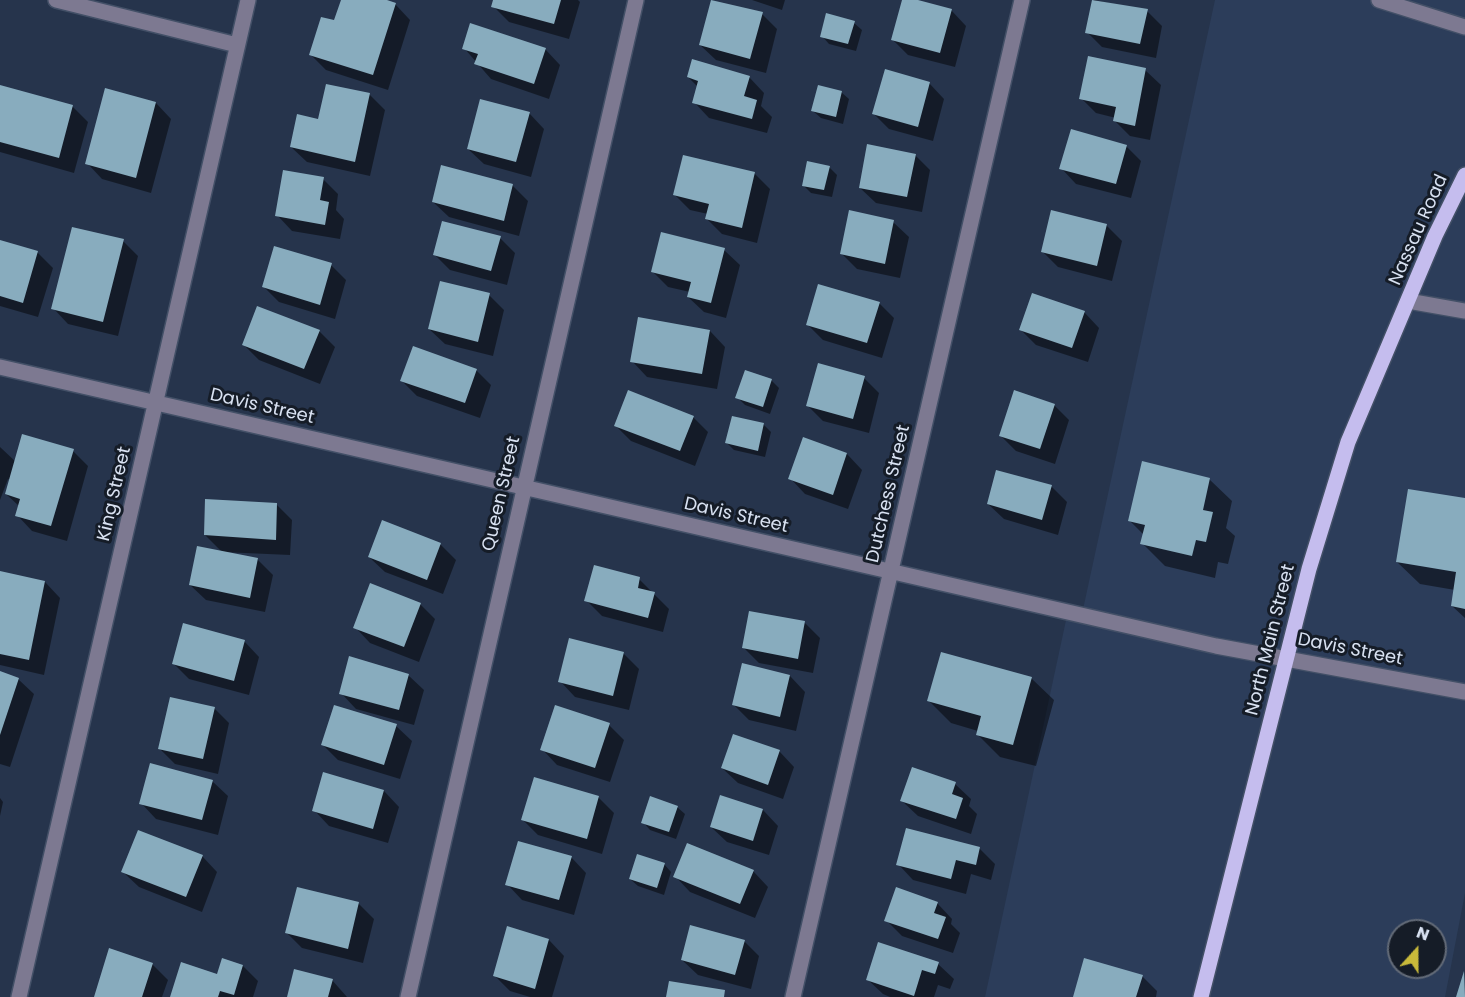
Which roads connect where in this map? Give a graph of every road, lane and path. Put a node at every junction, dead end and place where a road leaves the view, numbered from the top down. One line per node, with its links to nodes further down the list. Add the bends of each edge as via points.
1 (56, 0): 7 (street)
2 (248, 0): 7 (street, King Street)
3 (636, 0): 13 (street, Queen Street)
4 (1022, 0): 14 (street, Dutchess Street)
5 (1378, 0): 6 (street)
6 (1465, 27)
7 (237, 45): 12 (street, King Street)
8 (1465, 175): 9 (main road, Nassau Road)
9 (1408, 301): 10 (street); 15 (main road, North Main Street, via 1348,442 1309,569)
10 (1465, 311)
11 (0, 367): 12 (street, Davis Street)
12 (156, 402): 13 (street, Davis Street); 17 (street, King Street)
13 (524, 487): 14 (street, Davis Street); 18 (street, Queen Street)
14 (891, 571): 15 (street, Davis Street, via 1216,646); 19 (street, Dutchess Street)
15 (1287, 658): 16 (street, Davis Street); 20 (main road, North Main Street)
16 (1465, 692)
17 (19, 997)
18 (408, 997)
19 (793, 997)
20 (1201, 997)

